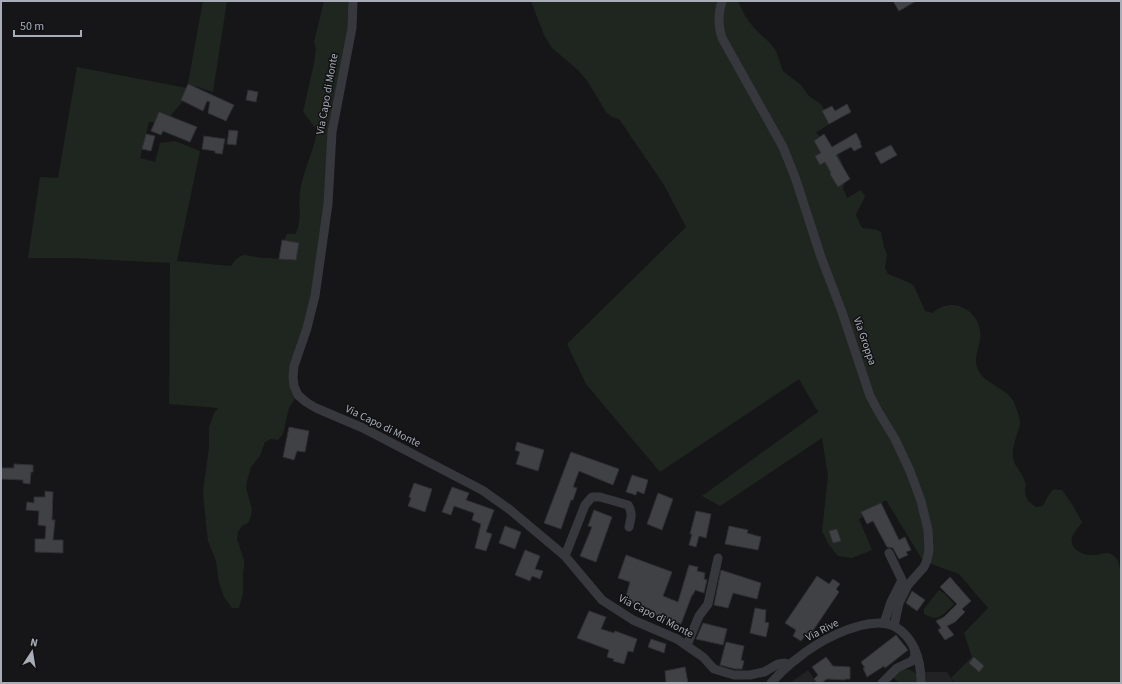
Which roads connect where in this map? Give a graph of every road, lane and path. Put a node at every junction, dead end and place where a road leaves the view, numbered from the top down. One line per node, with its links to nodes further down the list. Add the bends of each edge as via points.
1 (353, 1): 5 (street, Via Capo di Monte, via 352,28 332,132 328,204 315,296 294,366 294,386 298,395 306,402 482,490)
2 (722, 1): 8 (street, Via Groppa, via 718,12 722,38 785,153 870,396 895,439 921,501 928,530 927,560 908,585 899,603)
3 (629, 527): 5 (street, via 632,516 628,505 592,497 585,505)
4 (889, 553): 7 (street, via 902,580)
5 (565, 556): 9 (street, Via Capo di Monte, via 607,604 633,620 667,633)
6 (718, 558): 9 (street, via 708,604 699,616)
7 (884, 623): 8 (street, Via Rive); 11 (street, Via Rive, via 860,626 837,635 806,652)
8 (894, 626): 10 (street, via 903,632)
9 (687, 645): 11 (street, Via Capo di Monte, via 714,669 734,675 764,672 778,664)
10 (914, 648): 12 (street, via 914,658); 13 (street, via 919,656)
11 (789, 665): 14 (street, Via Rive)
12 (901, 666): 13 (street, via 913,667); 15 (street)
13 (921, 678)
14 (770, 683)
15 (882, 683)

